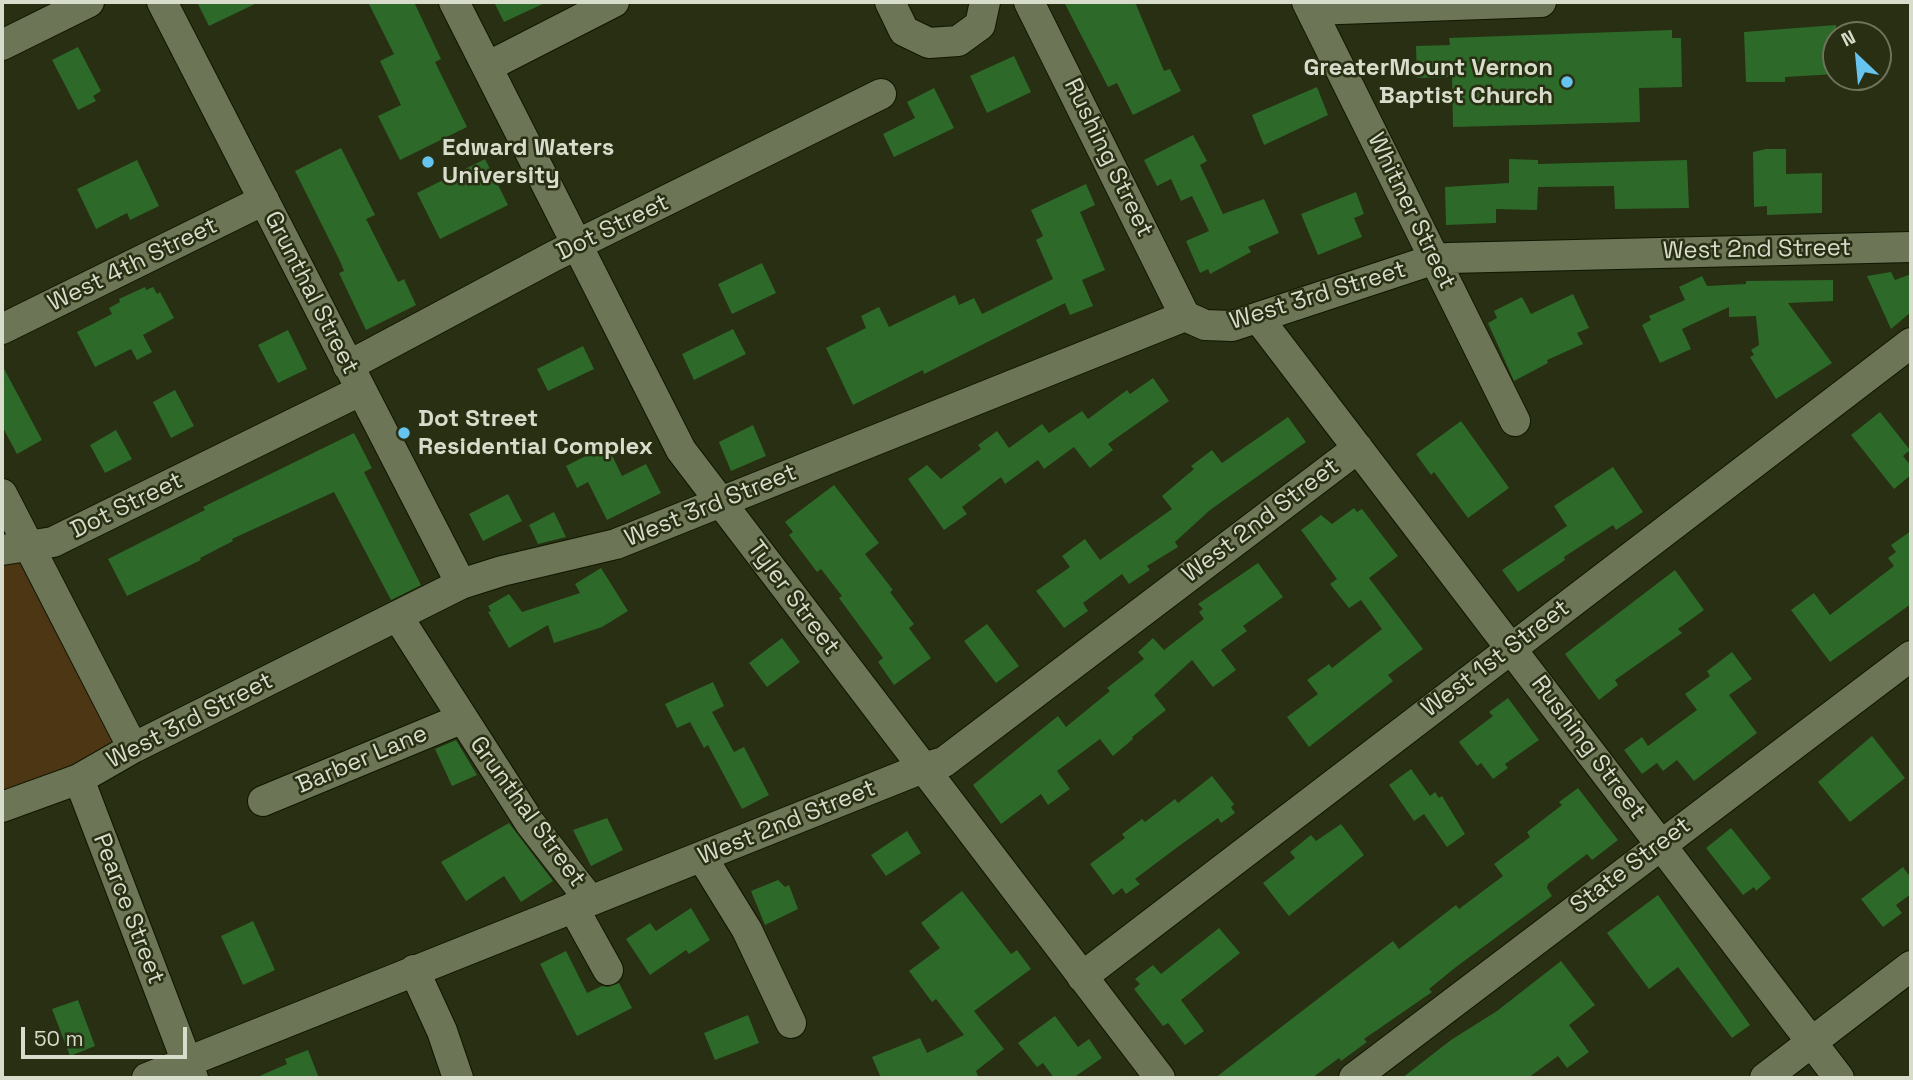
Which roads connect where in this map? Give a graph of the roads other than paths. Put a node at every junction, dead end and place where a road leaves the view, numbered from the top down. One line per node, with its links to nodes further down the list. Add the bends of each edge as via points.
1 (89, 2): 10 (street)
2 (162, 2): 13 (street, Grunthal Street)
3 (454, 2): 11 (street, Tyler Street)
4 (614, 2): 11 (street)
5 (890, 2): 6 (street, via 904,31 929,43 958,41 980,25)
6 (985, 2)
7 (1029, 2): 17 (street, Rushing Street)
8 (1541, 2): 9 (street)
9 (1309, 6): 16 (street, Whitner Street)
10 (2, 45)
11 (487, 67): 14 (street, Tyler Street)
12 (881, 94): 14 (street, Dot Street)
13 (264, 200): 19 (street, West 4th Street); 21 (street, Grunthal Street)
14 (577, 246): 21 (street, Dot Street); 25 (street, Tyler Street, via 681,450)
15 (1911, 247): 16 (street, West 2nd Street)
16 (1435, 259): 18 (street, West 3rd Street); 22 (street, Whitner Street)
17 (1185, 316): 18 (street, West 3rd Street, via 1205,325 1233,326); 25 (street, West 3rd Street)
18 (1259, 319): 23 (street, Rushing Street)
19 (2, 329)
20 (1911, 343): 29 (street, West 1st Street)
21 (354, 379): 26 (street, Dot Street, via 53,542); 27 (street, Grunthal Street)
22 (1514, 421)
23 (1359, 448): 29 (street, Rushing Street); 33 (street, West 2nd Street, via 944,762)
24 (2, 494): 26 (street)
25 (721, 503): 27 (street, West 3rd Street, via 616,544); 33 (street, Tyler Street)
26 (15, 548): 32 (street)
27 (461, 584): 28 (street, West 3rd Street)
28 (398, 617): 31 (street, Grunthal Street); 32 (street, West 3rd Street)
29 (1511, 647): 37 (street, Rushing Street); 43 (street, West 1st Street)
30 (1911, 656): 37 (street, State Street)
31 (461, 719): 35 (street, Barber Lane); 39 (street, Grunthal Street)
32 (133, 748): 34 (street, West 3rd Street)
33 (923, 768): 38 (street, West 2nd Street); 43 (street, Tyler Street)
34 (79, 779): 36 (street, West 3rd Street); 46 (street, Pearce Street)
35 (263, 801)
36 (2, 807)
37 (1661, 843): 45 (street, Rushing Street); 50 (street, State Street)
38 (702, 857): 39 (street, West 2nd Street); 44 (street, via 747,930)
39 (582, 904): 41 (street, West 2nd Street); 42 (street, Grunthal Street)
40 (1911, 966): 45 (street)
41 (414, 970): 46 (street, West 2nd Street); 48 (street)
42 (608, 970)
43 (1082, 977): 49 (street, Tyler Street)
44 (791, 1023)
45 (1811, 1043): 51 (street); 52 (street, Rushing Street)
46 (189, 1070): 47 (street, West 2nd Street)
47 (147, 1078)
48 (458, 1078)
49 (1160, 1078)
50 (1354, 1078)
51 (1765, 1078)
52 (1839, 1078)

